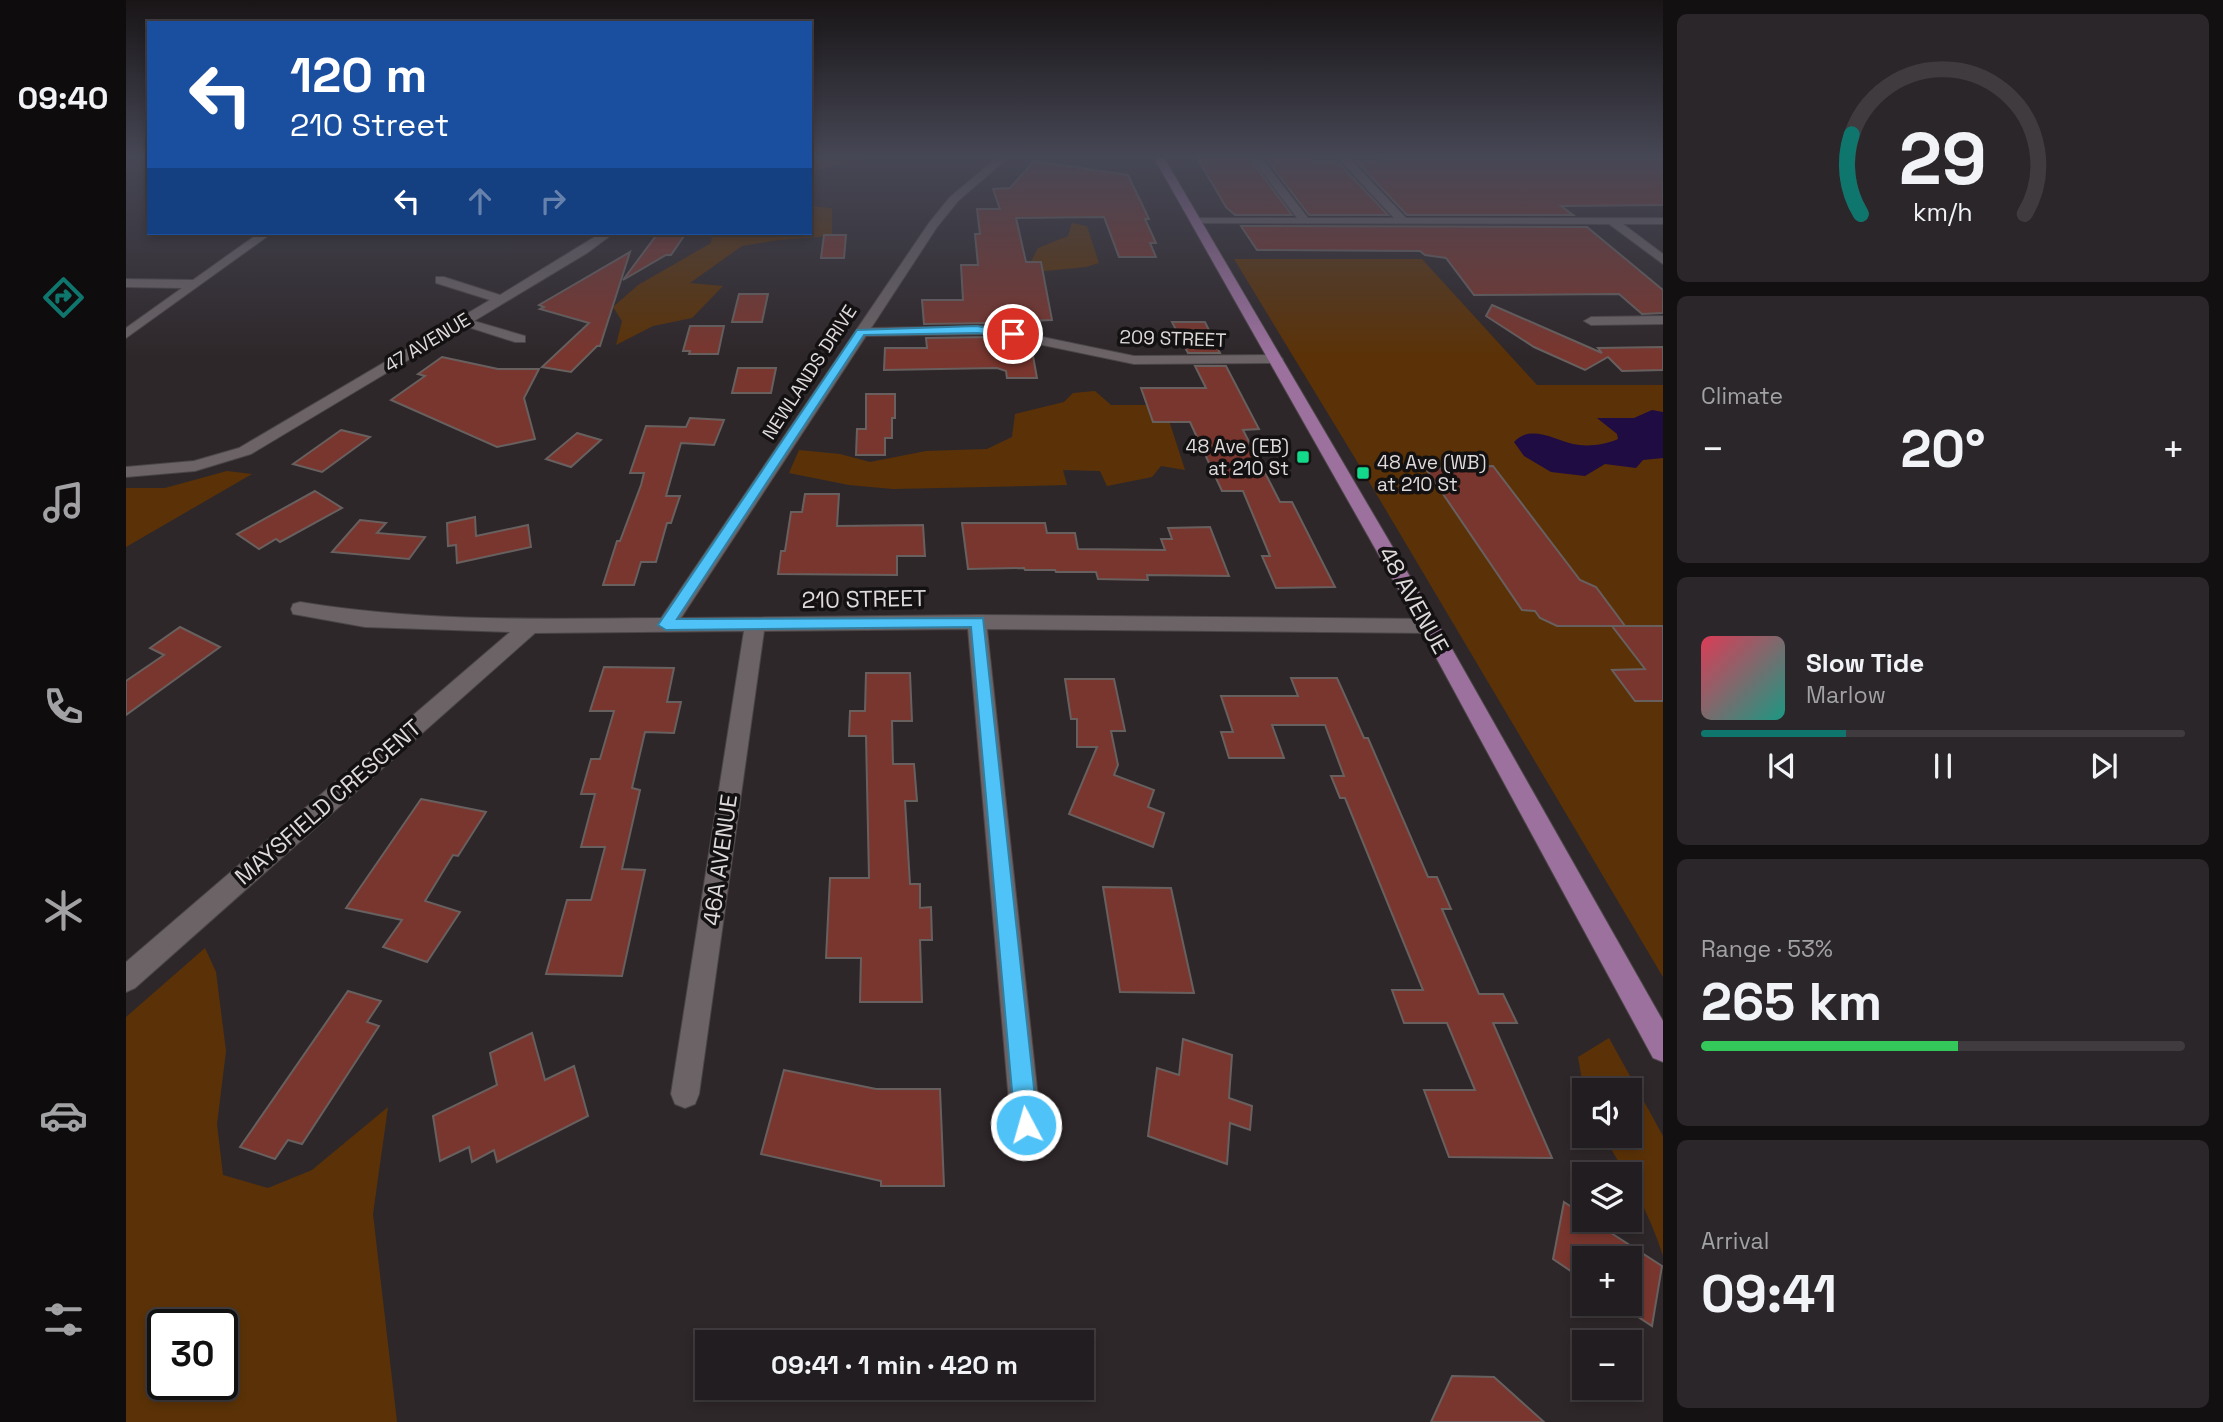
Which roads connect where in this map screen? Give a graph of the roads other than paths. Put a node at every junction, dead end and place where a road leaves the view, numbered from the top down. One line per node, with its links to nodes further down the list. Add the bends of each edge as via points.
1 (936, 222): 14 (street, NEWLANDS DRIVE)
2 (1199, 222): 17 (main road, 48 AVENUE)
3 (1614, 222): 6 (street)
4 (264, 235): 9 (street)
5 (605, 235): 10 (street, 47 AVENUE)
6 (1663, 260)
7 (440, 280): 10 (street)
8 (126, 283): 9 (street)
9 (196, 284): 15 (street)
10 (499, 299): 12 (street, 47 AVENUE)
11 (1663, 320): 13 (street)
12 (461, 321): 16 (street); 18 (street, 47 AVENUE, via 245,451 195,466)
13 (1591, 321)
14 (860, 332): 17 (street, 209 STREET, via 989,330 1133,360); 21 (street, NEWLANDS DRIVE)
15 (126, 334)
16 (520, 339)
17 (1276, 359): 24 (main road, 48 AVENUE)
18 (126, 472)
19 (300, 609): 23 (street, 210 STREET, via 365,620)
20 (977, 622): 22 (street, 210 STREET); 24 (street, 210 STREET); 28 (street)
21 (666, 625): 22 (street, 210 STREET); 23 (street, 210 STREET)
22 (755, 625): 27 (street, 46A AVENUE)
23 (530, 626): 25 (street, MAYSFIELD CRESCENT)
24 (1429, 626): 26 (main road, 48 AVENUE)
25 (126, 979)
26 (1663, 1048)
27 (685, 1094)
28 (1026, 1125)

